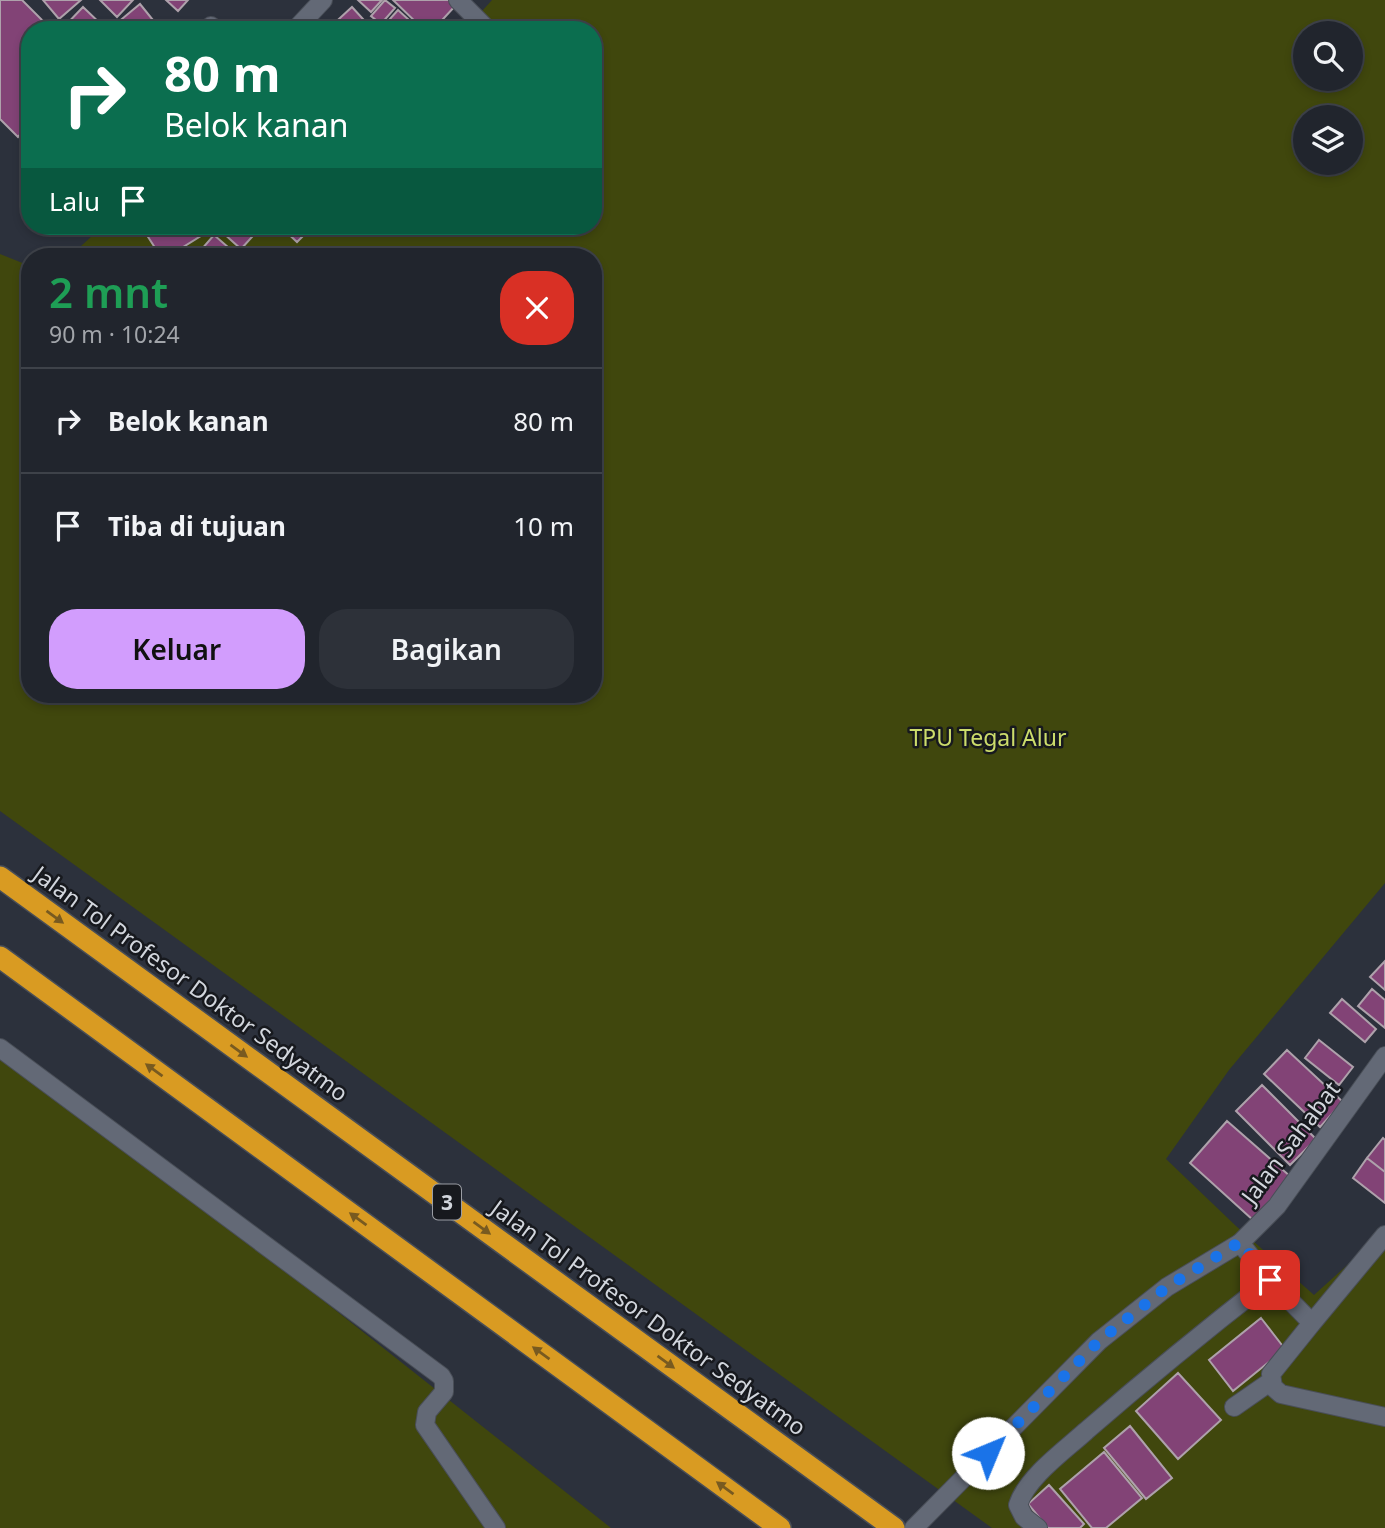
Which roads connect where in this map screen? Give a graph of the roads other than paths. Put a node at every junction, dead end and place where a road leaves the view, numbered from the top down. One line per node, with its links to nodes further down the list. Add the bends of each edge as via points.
1 (324, 0): 3 (street)
2 (458, 0): 4 (street)
3 (304, 21)
4 (479, 21)
5 (0, 877): 18 (highway, Jalan Tol Profesor Doktor Sedyatmo / 3, one-way to 18)
6 (0, 957): 17 (highway, one-way to 6)
7 (0, 1048): 16 (street, via 441,1376 444,1392 427,1412 425,1424)
8 (1385, 1056): 10 (street, Jalan Sahabat, via 1276,1206)
9 (1385, 1235): 12 (street)
10 (1240, 1242): 11 (street); 19 (street, Jalan Sahabat, via 1167,1287 1099,1341)
11 (1270, 1280): 12 (street); 20 (street, via 1156,1370 1022,1492 1018,1505)
12 (1312, 1323): 13 (street, via 1271,1374)
13 (1270, 1382): 14 (street); 15 (street, via 1281,1394)
14 (1234, 1407)
15 (1385, 1417)
16 (496, 1528)
17 (780, 1528)
18 (894, 1528)
19 (914, 1528)
20 (1038, 1528)

